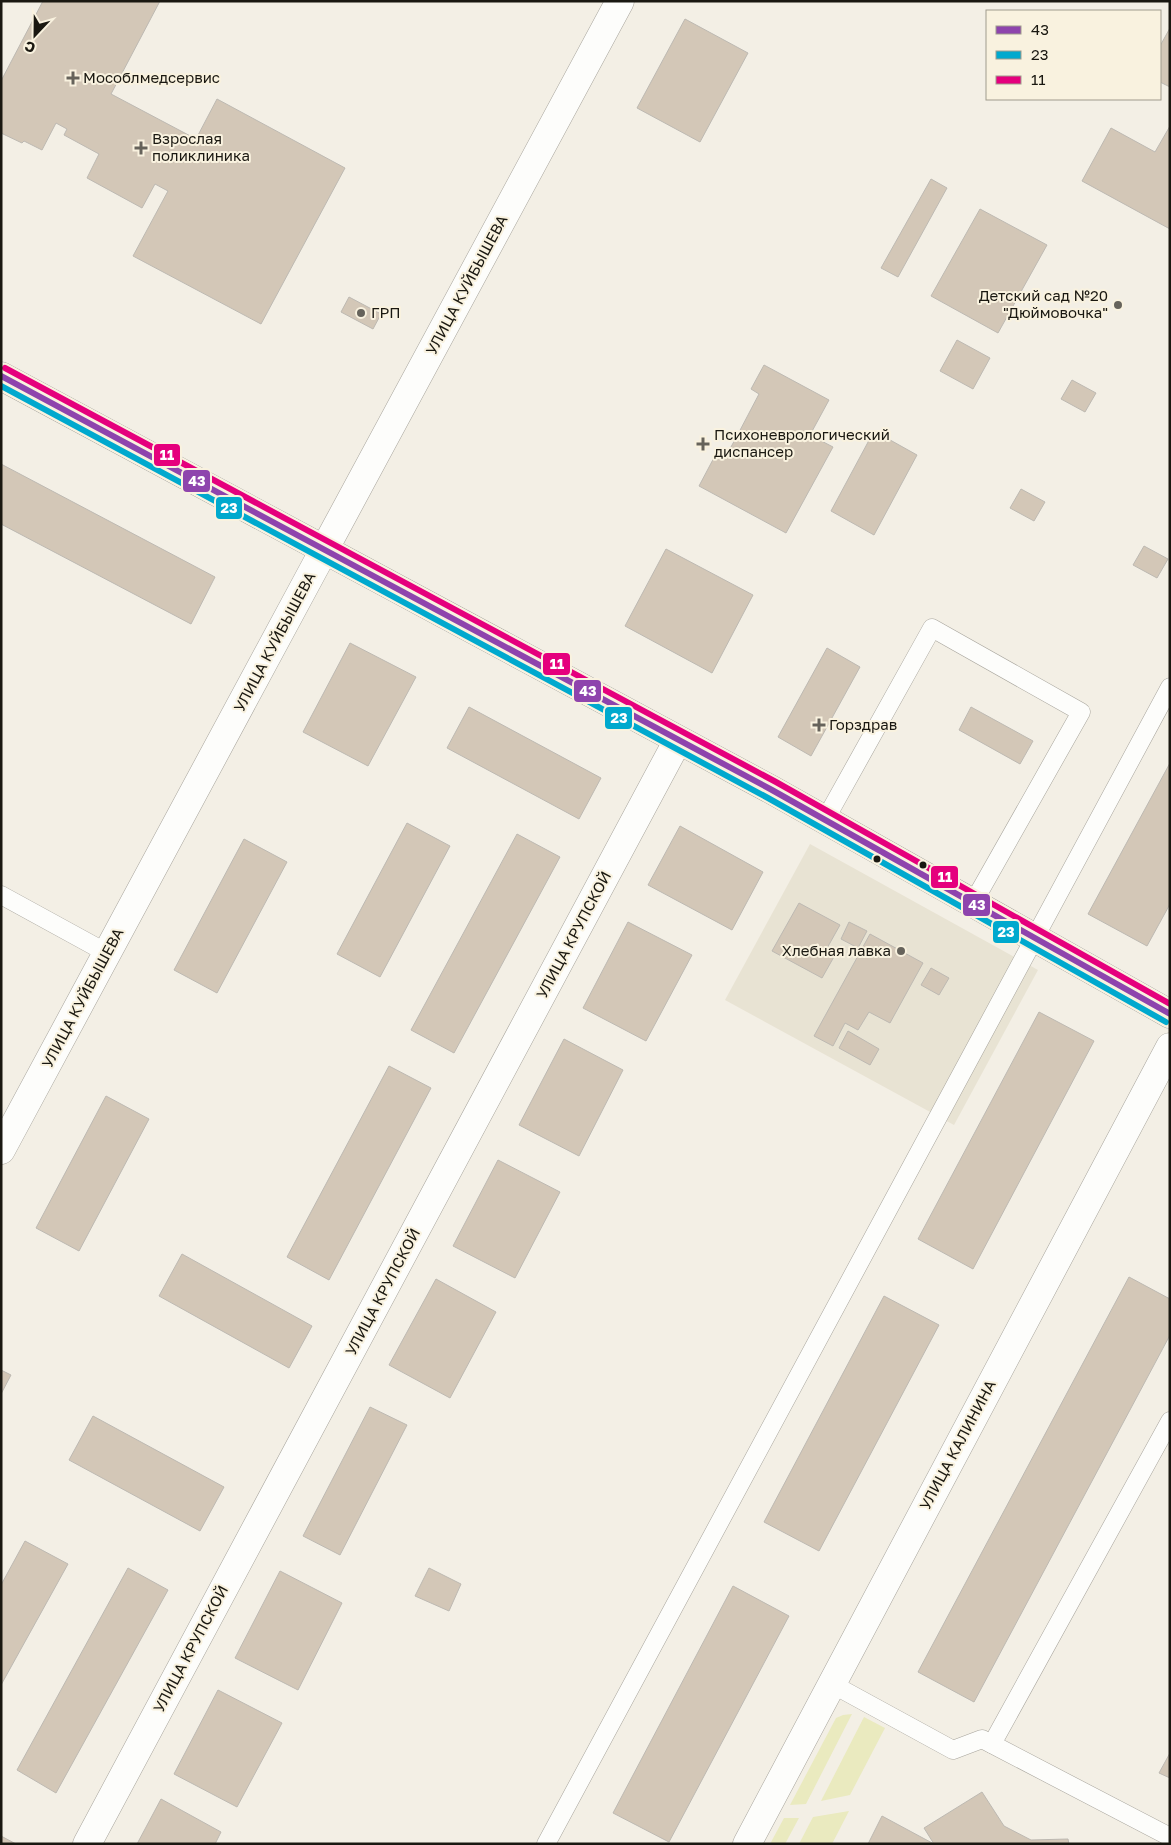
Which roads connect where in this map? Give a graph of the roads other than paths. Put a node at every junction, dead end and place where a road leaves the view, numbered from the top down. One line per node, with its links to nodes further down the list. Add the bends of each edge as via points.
1 (620, 1): 3 (street, УЛИЦА КУЙБЫШЕВА)
2 (1, 376): 3 (street)
3 (324, 550): 5 (street); 10 (street, УЛИЦА КУЙБЫШЕВА)
4 (1170, 687): 9 (lane)
5 (678, 740): 6 (street); 18 (street, УЛИЦА КРУПСКОЙ)
6 (825, 820): 8 (street); 8 (lane, via 932,628 1081,712)
7 (1, 895): 10 (lane)
8 (973, 903): 9 (street)
9 (1035, 938): 11 (street); 19 (lane)
10 (107, 953): 13 (street, УЛИЦА КУЙБЫШЕВА)
11 (1170, 1014)
12 (1170, 1047): 15 (street, УЛИЦА КАЛИНИНА)
13 (1, 1150)
14 (1170, 1421): 16 (lane)
15 (832, 1684): 16 (lane, via 953,1750 982,1739); 20 (street, УЛИЦА КАЛИНИНА)
16 (992, 1744): 17 (lane)
17 (1170, 1837)
18 (87, 1844)
19 (546, 1844)
20 (747, 1844)

